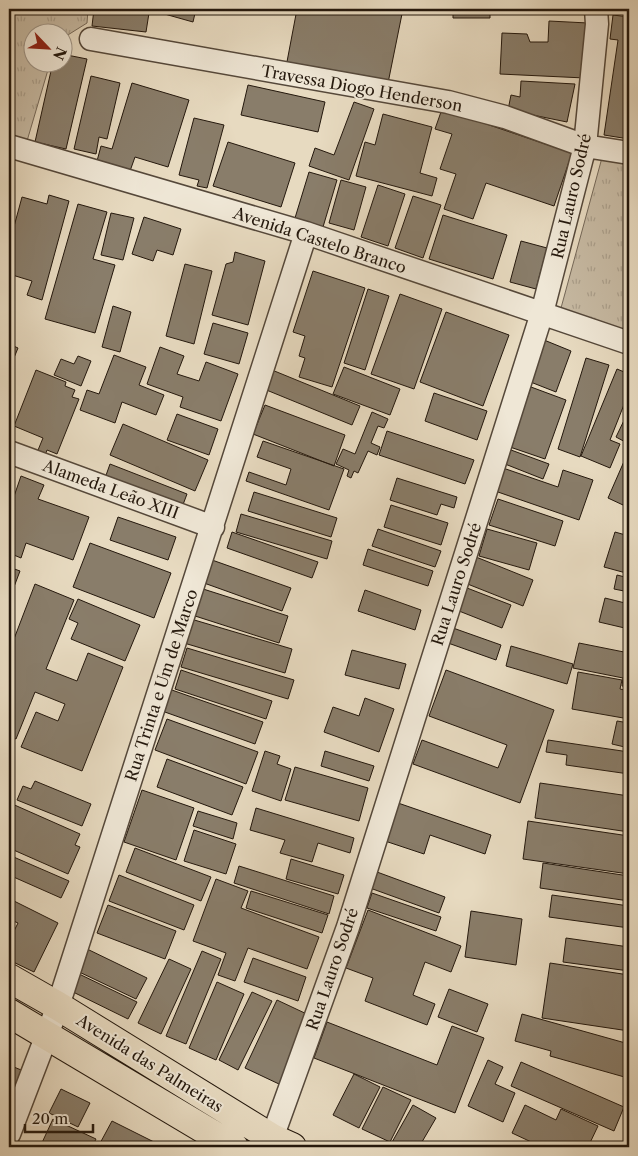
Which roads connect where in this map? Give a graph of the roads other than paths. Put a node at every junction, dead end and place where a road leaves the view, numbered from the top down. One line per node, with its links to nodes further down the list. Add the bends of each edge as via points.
1 (596, 9): 4 (street, Rua Lauro Sodré)
2 (90, 39): 4 (street, Travessa Diogo Henderson, via 448,102 505,116)
3 (9, 146): 6 (street, Avenida Castelo Branco)
4 (585, 146): 5 (street, Travessa Diogo Henderson); 7 (street, Rua Lauro Sodré)
5 (629, 153)
6 (306, 233): 7 (street, Avenida Castelo Branco); 10 (street, Rua Trinta e Um de Marco)
7 (542, 312): 8 (street, Avenida Castelo Branco); 16 (street, Rua Lauro Sodré)
8 (629, 343)
9 (9, 452): 10 (street, Alameda Leão XIII)
10 (213, 527): 12 (street, Rua Trinta e Um de Marco)
11 (9, 978): 12 (main road, Avenida das Palmeiras)
12 (58, 1006): 14 (street, Rua Trinta e Um de Marco); 16 (main road, Avenida das Palmeiras)
13 (9, 1013): 14 (main road, Avenida das Palmeiras)
14 (47, 1035): 15 (street, Rua Trinta e Um de Marco); 17 (main road, Avenida das Palmeiras)
15 (9, 1134)
16 (277, 1144)
17 (234, 1147)

